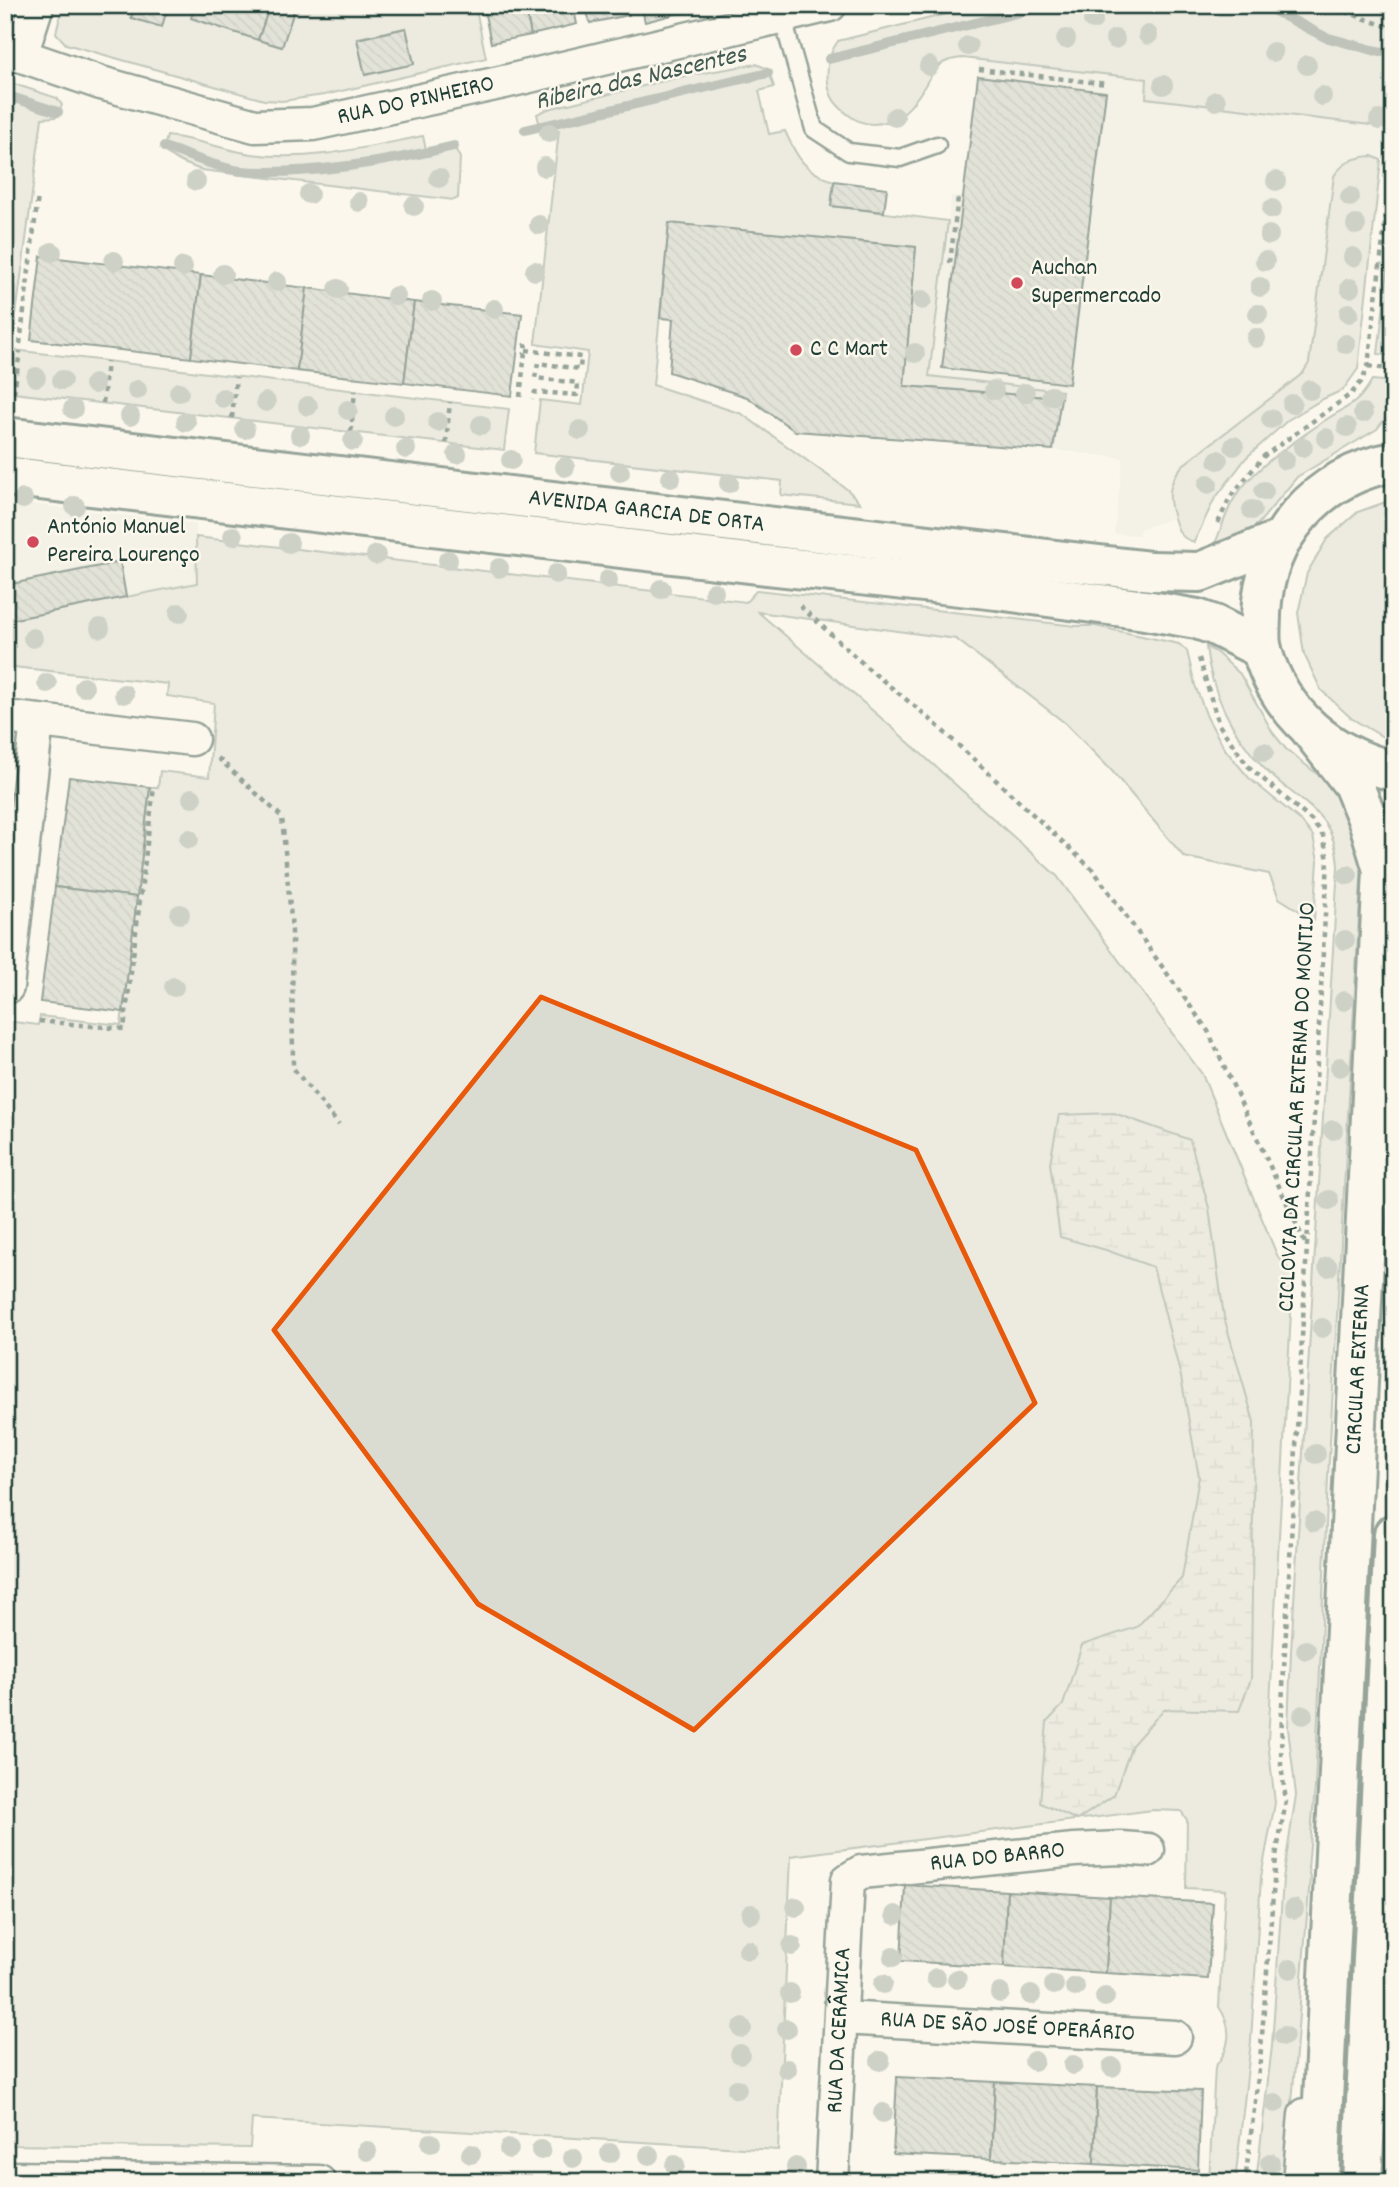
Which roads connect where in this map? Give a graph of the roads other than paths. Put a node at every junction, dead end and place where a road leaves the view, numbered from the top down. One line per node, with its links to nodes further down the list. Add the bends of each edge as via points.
1 (37, 5): 4 (street)
2 (830, 5): 3 (street, RUA DO PINHEIRO)
3 (781, 11): 4 (street, RUA DO PINHEIRO, via 504,82 313,124 255,126 100,83); 5 (lane, via 814,129 849,152 900,158)
4 (13, 52)
5 (937, 145)
6 (1394, 435): 10 (main road)
7 (5, 437): 11 (main road, AVENIDA GARCIA DE ORTA, via 1151,571 1200,572)
8 (1394, 462): 10 (main road)
9 (5, 476): 12 (main road, AVENIDA GARCIA DE ORTA, via 1145,610 1197,619)
10 (1347, 476): 11 (main road, via 1306,506)
11 (1281, 538): 12 (main road, via 1268,566 1262,596)
12 (1262, 649): 15 (main road, via 1277,687)
13 (5, 717): 14 (street)
14 (37, 721): 16 (street); 18 (street)
15 (1310, 729): 17 (main road, via 1340,752); 24 (main road, CIRCULAR EXTERNA, via 1353,784 1383,870)
16 (192, 739)
17 (1394, 771)
18 (11, 896): 19 (street)
19 (7, 987)
20 (1394, 1534): 26 (main road)
21 (1148, 1850): 22 (street, RUA DO BARRO, via 1074,1850 861,1872)
22 (848, 1880): 23 (street, RUA DA CERÂMICA)
23 (842, 2018): 25 (street, RUA DE SÃO JOSÉ OPERÁRIO); 29 (street, RUA DA CERÂMICA)
24 (1326, 2028): 30 (street, CIRCULAR EXTERNA, via 1310,2081); 31 (main road, CIRCULAR EXTERNA)
25 (1175, 2036)
26 (1367, 2053): 32 (main road); 33 (street, via 1381,2107)
27 (5, 2178): 28 (street)
28 (319, 2182)
29 (832, 2182)
30 (1298, 2182)
31 (1319, 2182)
32 (1362, 2182)
33 (1380, 2182)

